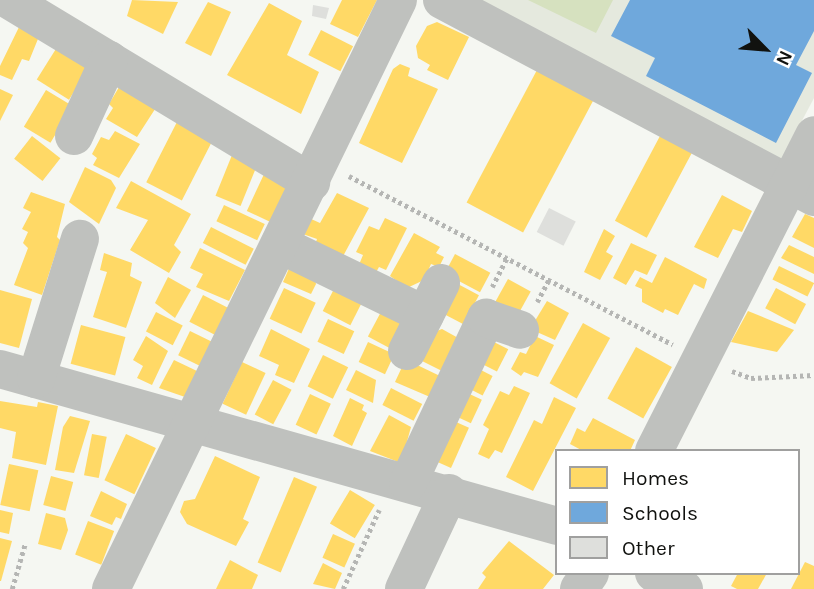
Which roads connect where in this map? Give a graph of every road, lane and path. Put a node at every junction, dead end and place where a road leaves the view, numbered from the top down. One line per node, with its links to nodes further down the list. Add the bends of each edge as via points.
1 (9, 0): 4 (street)
2 (398, 0): 7 (street)
3 (442, 0): 8 (street)
4 (108, 60): 6 (street); 7 (street)
5 (814, 135): 8 (street)
6 (74, 136)
7 (316, 172): 10 (street); 13 (path)
8 (802, 189): 13 (street)
9 (80, 239): 16 (street)
10 (281, 245): 12 (street, via 433,299); 17 (street)
11 (520, 330): 19 (street, via 486,318)
12 (407, 351)
13 (698, 359): 15 (path, via 751,378); 18 (street)
14 (0, 369): 16 (street)
15 (814, 375)
16 (36, 379): 17 (street)
17 (194, 425): 19 (street); 25 (street)
18 (655, 449)
19 (401, 481): 20 (street); 26 (path)
20 (449, 493): 21 (street); 27 (street)
21 (555, 525)
22 (25, 544): 24 (path)
23 (658, 575): 28 (street)
24 (12, 589)
25 (111, 589)
26 (343, 589)
27 (404, 589)
28 (684, 589)

